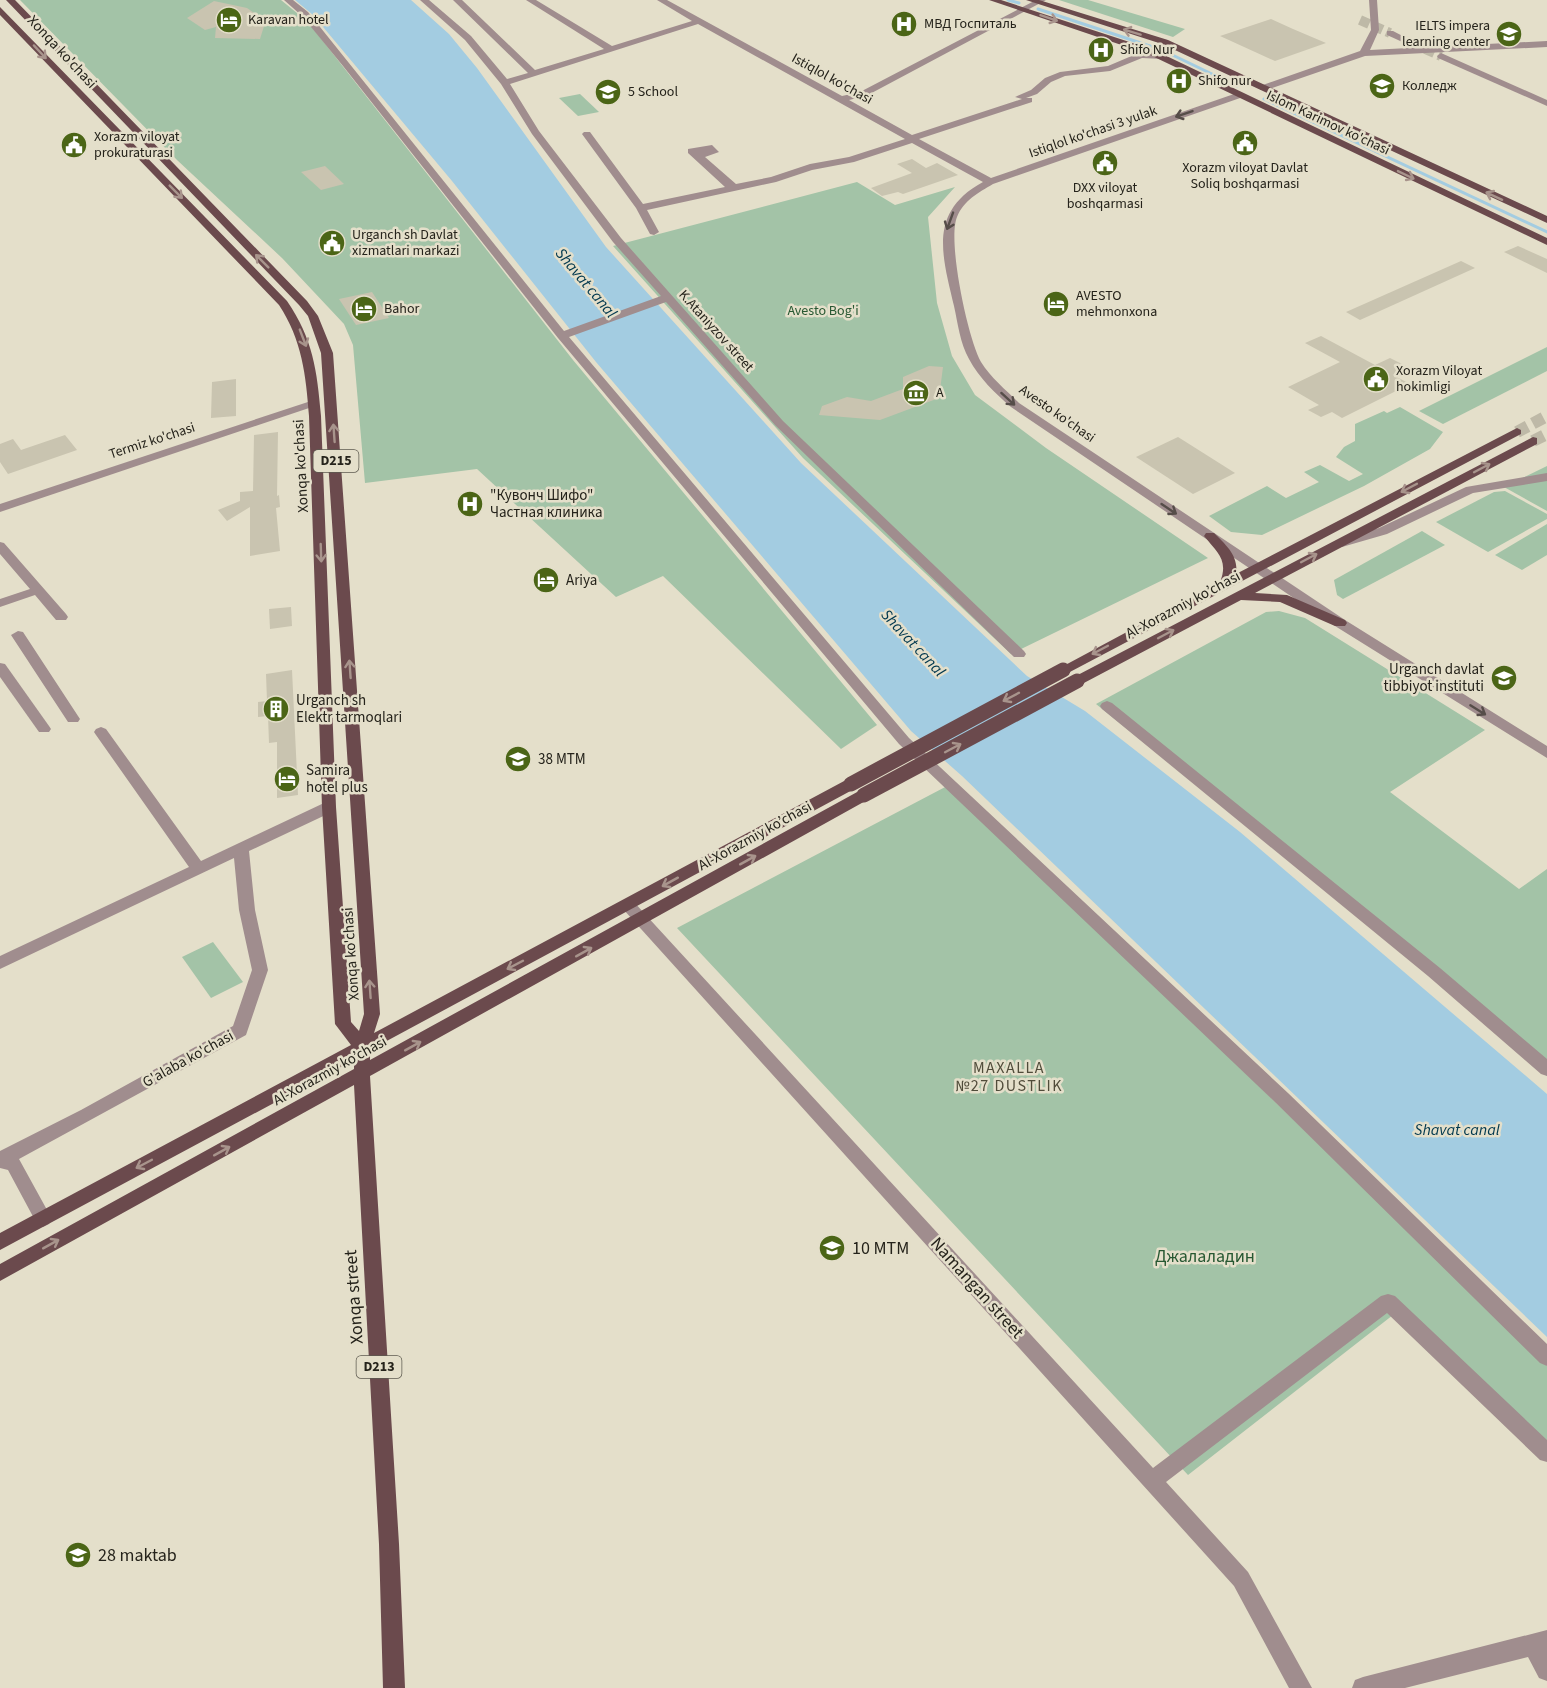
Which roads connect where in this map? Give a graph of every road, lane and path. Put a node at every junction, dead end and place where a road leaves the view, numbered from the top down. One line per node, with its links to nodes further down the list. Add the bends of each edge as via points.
1 (10, 0): 25 (main road, Xonqa ko'chasi / D215)
2 (288, 0): 39 (street, via 305,14 346,64)
3 (424, 0): 22 (street, K.Ataniyzov street, via 468,39)
4 (457, 0): 21 (street)
5 (530, 0): 17 (street)
6 (661, 0): 12 (street, Istiqlol ko'chasi)
7 (993, 0): 10 (main road, Islom Karimov ko'chasi)
8 (1373, 0): 13 (street)
9 (1036, 1): 10 (street); 23 (main road, Islom Karimov ko'chasi, one-way to 9, via 1165,42)
10 (1024, 9): 20 (main road, Islom Karimov ko'chasi, one-way to 20); 26 (street, via 863,94)
11 (0, 10): 27 (main road, Xonqa ko'chasi / D215, one-way to 27)
12 (699, 21): 17 (street); 26 (street, Istiqlol ko'chasi)
13 (1375, 30): 16 (street, via 1382,39); 18 (street)
14 (1390, 33): 16 (street)
15 (1547, 44): 16 (street)
16 (1412, 46): 18 (street)
17 (611, 49): 21 (street)
18 (1364, 53): 23 (street)
19 (1441, 56): 28 (street)
20 (1160, 57): 24 (main road, Islom Karimov ko'chasi); 30 (street, via 1141,55 1110,68 1063,74 1025,98)
21 (534, 74): 22 (street)
22 (505, 83): 38 (street, K.Ataniyzov street, via 535,132 616,240)
23 (1263, 88): 24 (main road); 33 (main road, Islom Karimov ko'chasi, one-way to 23)
24 (1240, 95): 31 (street, Istiqlol ko'chasi 3 yulak, one-way to 31); 37 (main road, Islom Karimov ko'chasi, one-way to 37)
25 (102, 98): 27 (main road); 34 (main road, Xonqa ko'chasi / D215)
26 (843, 99): 30 (street, Istiqlol ko'chasi)
27 (87, 102): 35 (main road, Xonqa ko'chasi / D215, one-way to 35)
28 (1547, 103)
29 (587, 134): 32 (street)
30 (912, 139): 31 (street, Istiqlol ko'chasi); 32 (street, via 851,160 734,187 698,156 714,152 710,147 691,151 732,188)
31 (990, 182): 47 (street, Avesto ko'chasi, one-way to 47, via 963,198 946,229 951,270 973,358 1015,405)
32 (641, 208): 36 (street)
33 (1547, 220)
34 (223, 221): 35 (main road); 45 (main road, Xonqa ko'chasi / D215, one-way to 34, via 327,353 321,334 303,303)
35 (209, 225): 40 (main road, Xonqa ko'chasi / D215, one-way to 40, via 296,321 310,356)
36 (654, 232)
37 (1547, 242)
38 (667, 298): 39 (street); 59 (street, K.Ataniyzov street, via 779,423)
39 (562, 336): 79 (street, via 904,741 1282,1098)
40 (314, 403): 44 (street, Termiz ko'chasi); 46 (main road, Xonqa ko'chasi / D215)
41 (1516, 432): 50 (main road, Al-Xorazmiy ko’chasi, one-way to 50)
42 (1533, 441): 49 (main road, Al-Xorazmiy ko’chasi, one-way to 42)
43 (1547, 477): 49 (street, via 1470,490 1383,531)
44 (0, 508)
45 (340, 514): 46 (main road); 72 (main road, Xonqa ko'chasi / D215, one-way to 45, via 372,1014)
46 (320, 516): 66 (main road, Xonqa ko'chasi / D215, one-way to 66)
47 (1210, 536): 50 (street, Avesto ko'chasi); 52 (main road, via 1232,563)
48 (0, 546): 53 (street)
49 (1333, 546): 51 (main road, Al-Xorazmiy ko’chasi, one-way to 49)
50 (1257, 568): 51 (street, Avesto ko'chasi); 52 (main road, Al-Xorazmiy ko’chasi)
51 (1272, 578): 54 (main road, Al-Xorazmiy ko’chasi); 57 (street, Avesto ko'chasi)
52 (1226, 584): 69 (main road, Al-Xorazmiy ko’chasi, one-way to 69, bridge)
53 (38, 590): 55 (street); 56 (street)
54 (1239, 596): 57 (main road, via 1282,598); 70 (main road, Al-Xorazmiy ko’chasi, one-way to 54, bridge, via 864,795)
55 (0, 603)
56 (61, 617)
57 (1340, 623): 65 (street, Avesto ko'chasi, one-way to 65)
58 (18, 635): 62 (street)
59 (1019, 654)
60 (0, 667): 63 (street)
61 (1107, 706): 73 (street)
62 (74, 719)
63 (44, 729)
64 (101, 732): 68 (street)
65 (1547, 753)
66 (329, 807): 67 (street); 72 (main road, Xonqa ko'chasi / D215, via 343,1024)
67 (241, 849): 68 (street); 75 (street, G'alaba ko'chasi, via 247,910 260,970 240,1030)
68 (199, 869): 71 (street)
69 (628, 904): 70 (street, Namangan street); 72 (main road, Al-Xorazmiy ko’chasi, one-way to 72)
70 (643, 919): 74 (main road, Al-Xorazmiy ko’chasi, one-way to 70); 81 (street, Namangan street)
71 (0, 963)
72 (362, 1046): 74 (main road, Xonqa street / D213); 76 (main road, Al-Xorazmiy ko’chasi, one-way to 76)
73 (1547, 1069)
74 (362, 1074): 78 (main road, Al-Xorazmiy ko’chasi, one-way to 74); 84 (main road, Xonqa street / D213)
75 (1, 1159): 76 (street, G'alaba ko'chasi, via 14,1165)
76 (43, 1219): 77 (main road, Al-Xorazmiy ko’chasi)
77 (0, 1242)
78 (0, 1273)
79 (1547, 1357)
80 (1547, 1453): 81 (street, via 1388,1302)
81 (1152, 1481): 85 (street, Namangan street, via 1241,1579)
82 (1540, 1643): 83 (street); 86 (street)
83 (1547, 1670)
84 (394, 1688)
85 (1301, 1688)
86 (1363, 1688)

